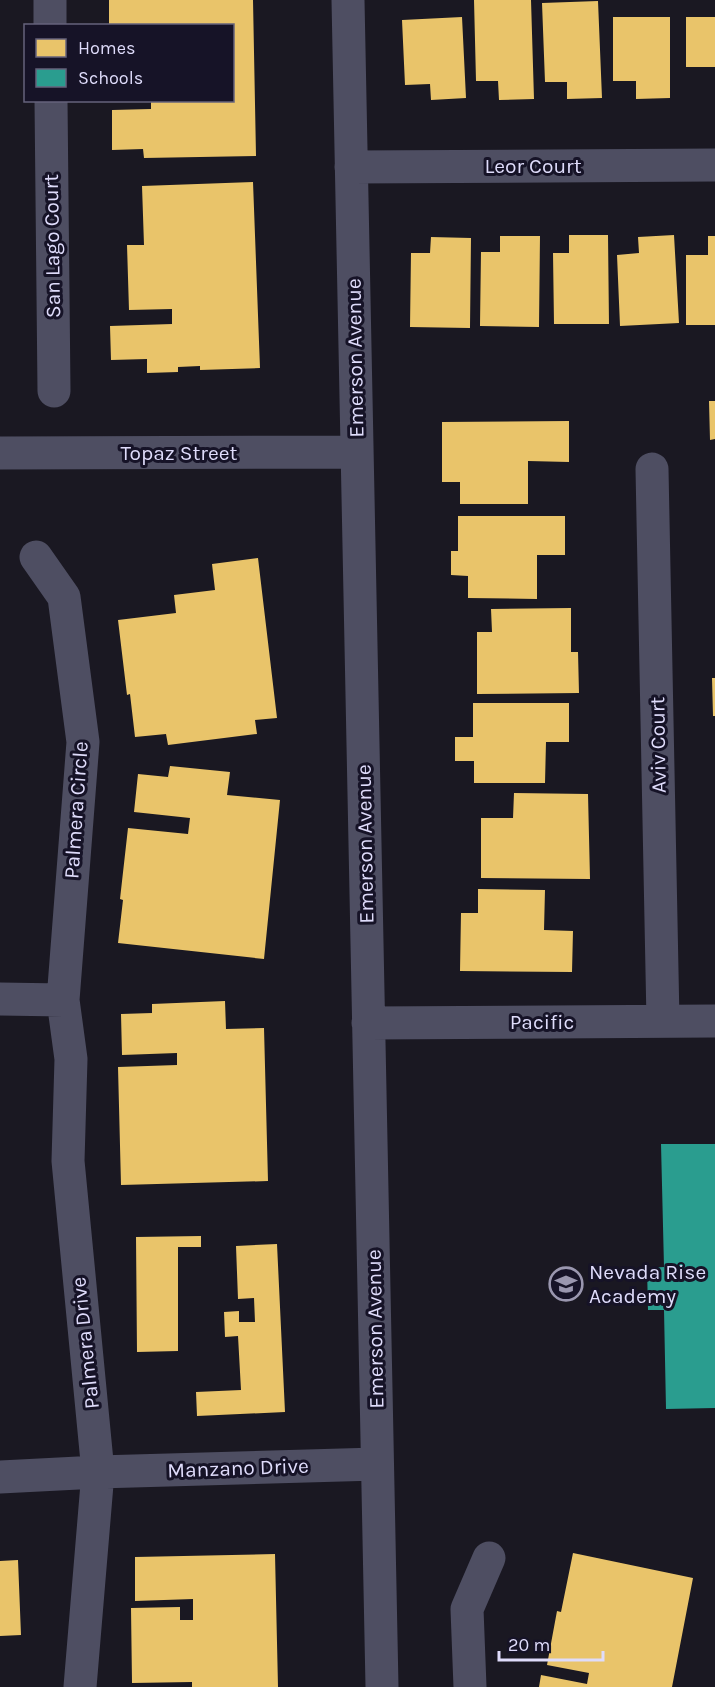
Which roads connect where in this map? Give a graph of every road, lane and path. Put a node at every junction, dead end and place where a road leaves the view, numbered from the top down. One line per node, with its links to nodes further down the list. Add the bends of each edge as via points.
1 (50, 0): 3 (street)
2 (348, 0): 6 (street, Emerson Avenue)
3 (50, 24)
4 (51, 102): 7 (street, San Lago Court)
5 (715, 165): 6 (street, Leor Court)
6 (351, 167): 8 (street, Emerson Avenue)
7 (54, 391)
8 (357, 452): 9 (street, Topaz Street); 16 (street, Emerson Avenue)
9 (0, 453)
10 (652, 470): 15 (street, Aviv Court)
11 (36, 557): 13 (street, Palmera Circle, via 64,597 83,742)
12 (0, 999): 13 (street)
13 (63, 1000): 18 (street, Palmera Drive, via 70,1059 68,1161)
14 (715, 1020): 15 (street, Pacific)
15 (663, 1021): 16 (street, Pacific)
16 (368, 1023): 17 (street, Emerson Avenue)
17 (377, 1464): 18 (street, Manzano Drive); 22 (street, Emerson Avenue)
18 (98, 1472): 19 (street, Manzano Drive); 21 (street, Palmera Drive)
19 (0, 1478)
20 (489, 1558): 23 (street, via 467,1609)
21 (80, 1687)
22 (382, 1687)
23 (470, 1687)

